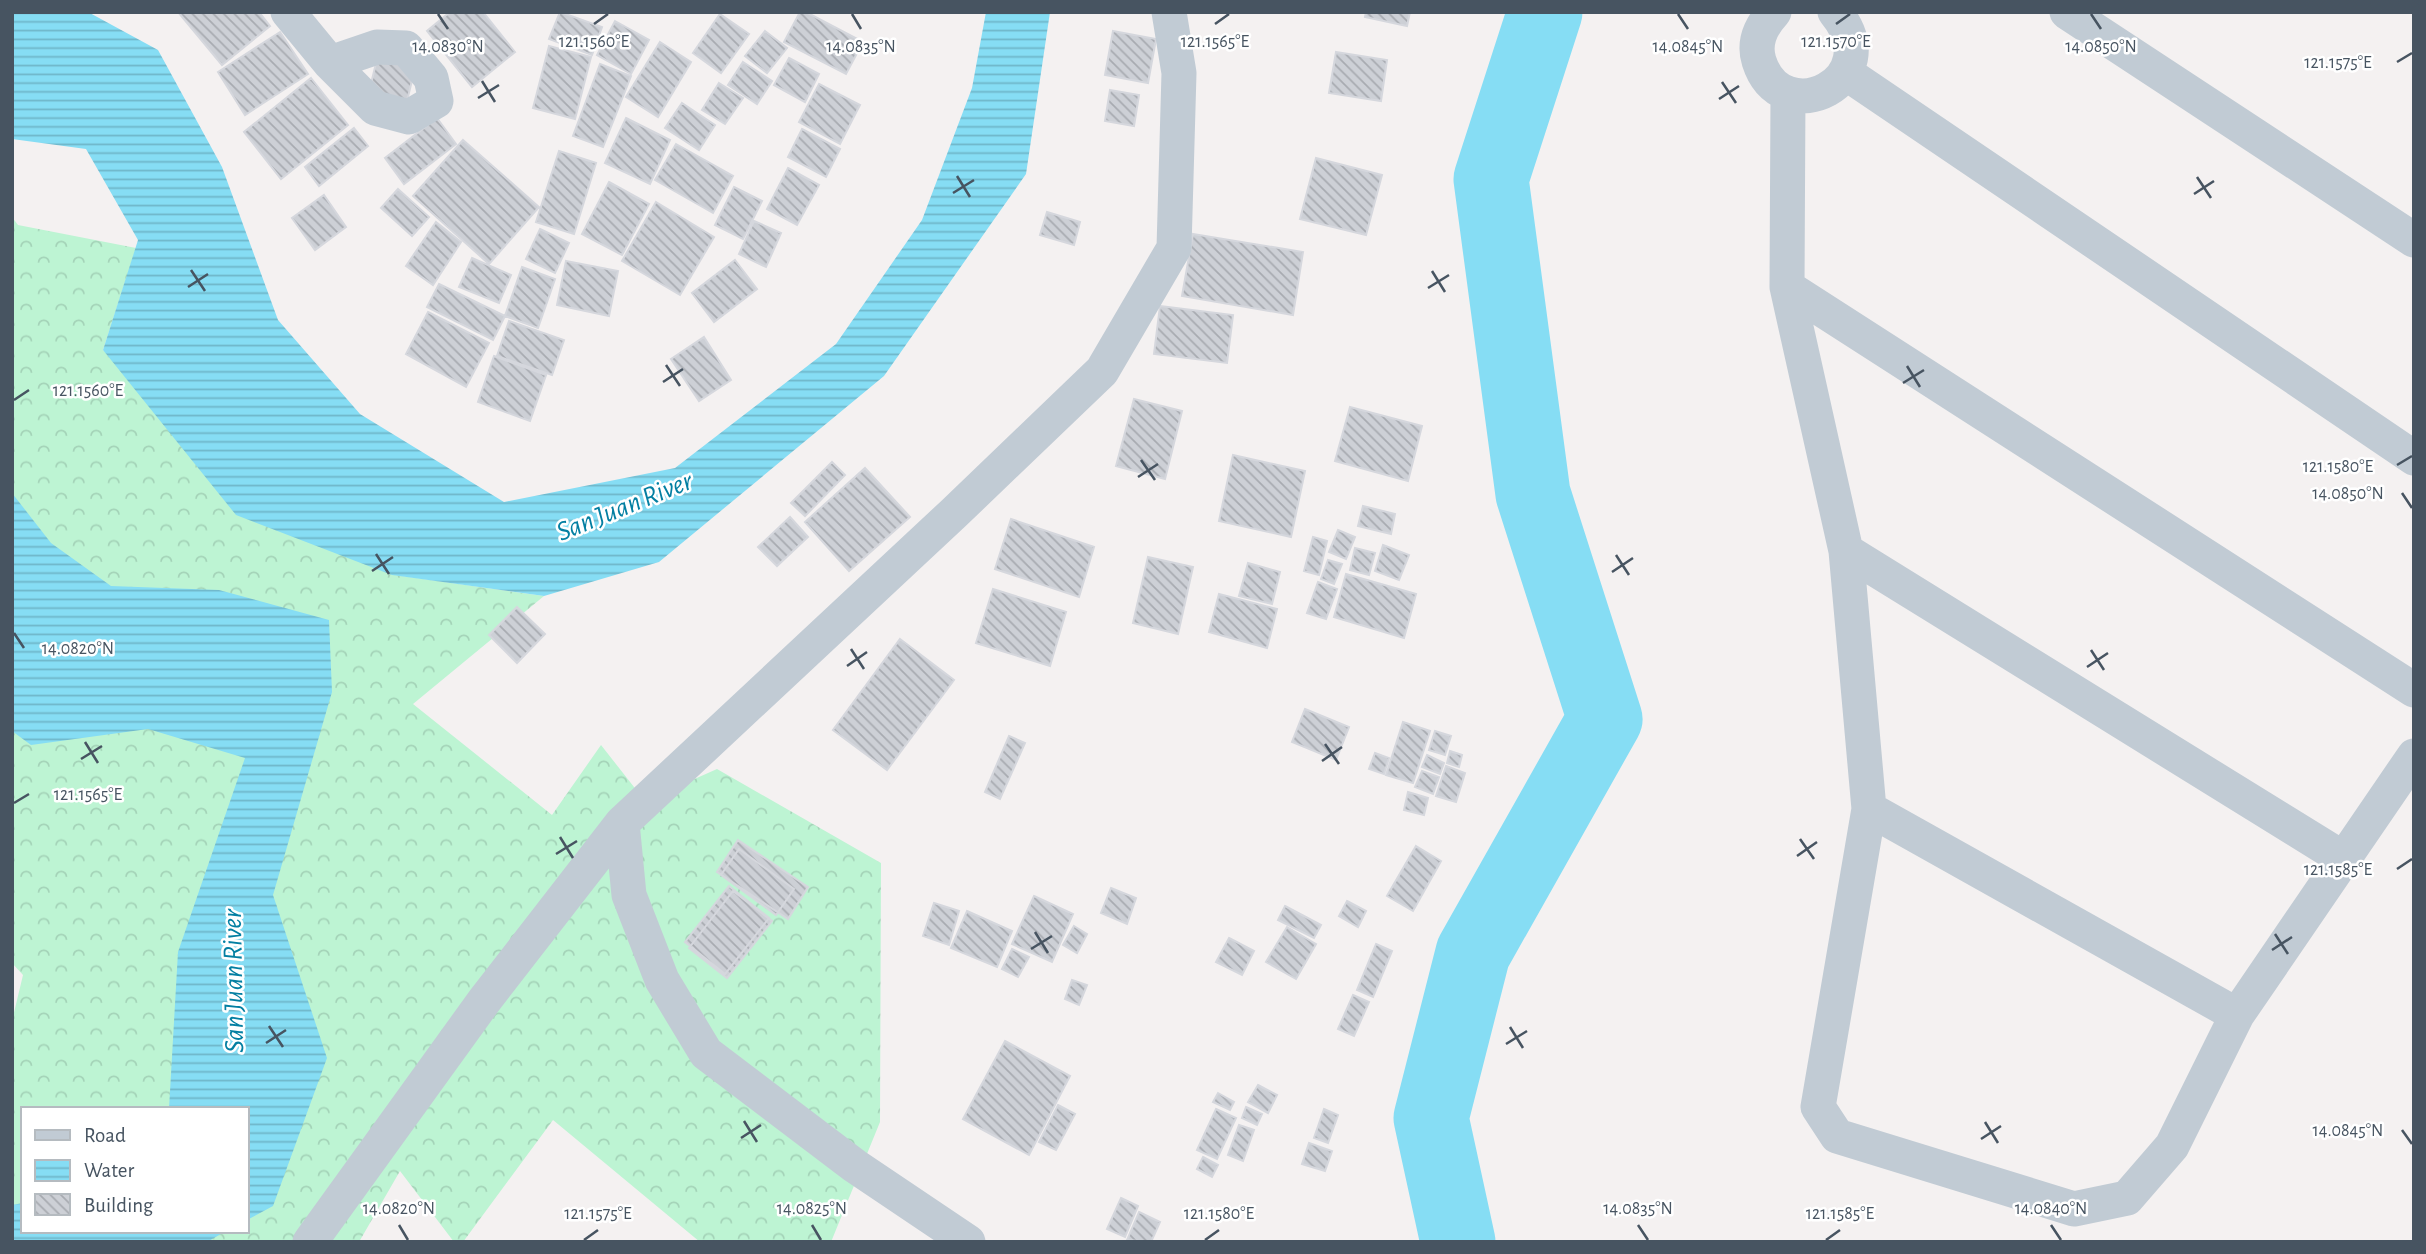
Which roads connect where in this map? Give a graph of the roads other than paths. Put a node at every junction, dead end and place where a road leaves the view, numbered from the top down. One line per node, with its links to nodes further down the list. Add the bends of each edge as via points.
1 (288, 12): 6 (street)
2 (1169, 12): 16 (street, via 1179,73 1174,248 1102,371)
3 (1774, 12): 8 (street, via 1763,25 1757,57 1763,73)
4 (1835, 12): 7 (street, via 1851,40)
5 (2067, 12): 9 (street)
6 (330, 63)
7 (1846, 73): 8 (street, via 1821,93 1805,97); 11 (street)
8 (1788, 94): 10 (street)
9 (2414, 240)
10 (1787, 288): 12 (street); 13 (street)
11 (2414, 458)
12 (1846, 551): 15 (street); 17 (street)
13 (2414, 690)
14 (2414, 756): 17 (street)
15 (1869, 809): 18 (street); 18 (street, via 1818,1107 1836,1136 2074,1209 2127,1198 2172,1146)
16 (622, 823): 19 (street, via 484,1002); 20 (street, via 629,895 662,980 706,1053 855,1166)
17 (2343, 859): 18 (street)
18 (2237, 1015)
19 (310, 1242)
20 (968, 1242)

